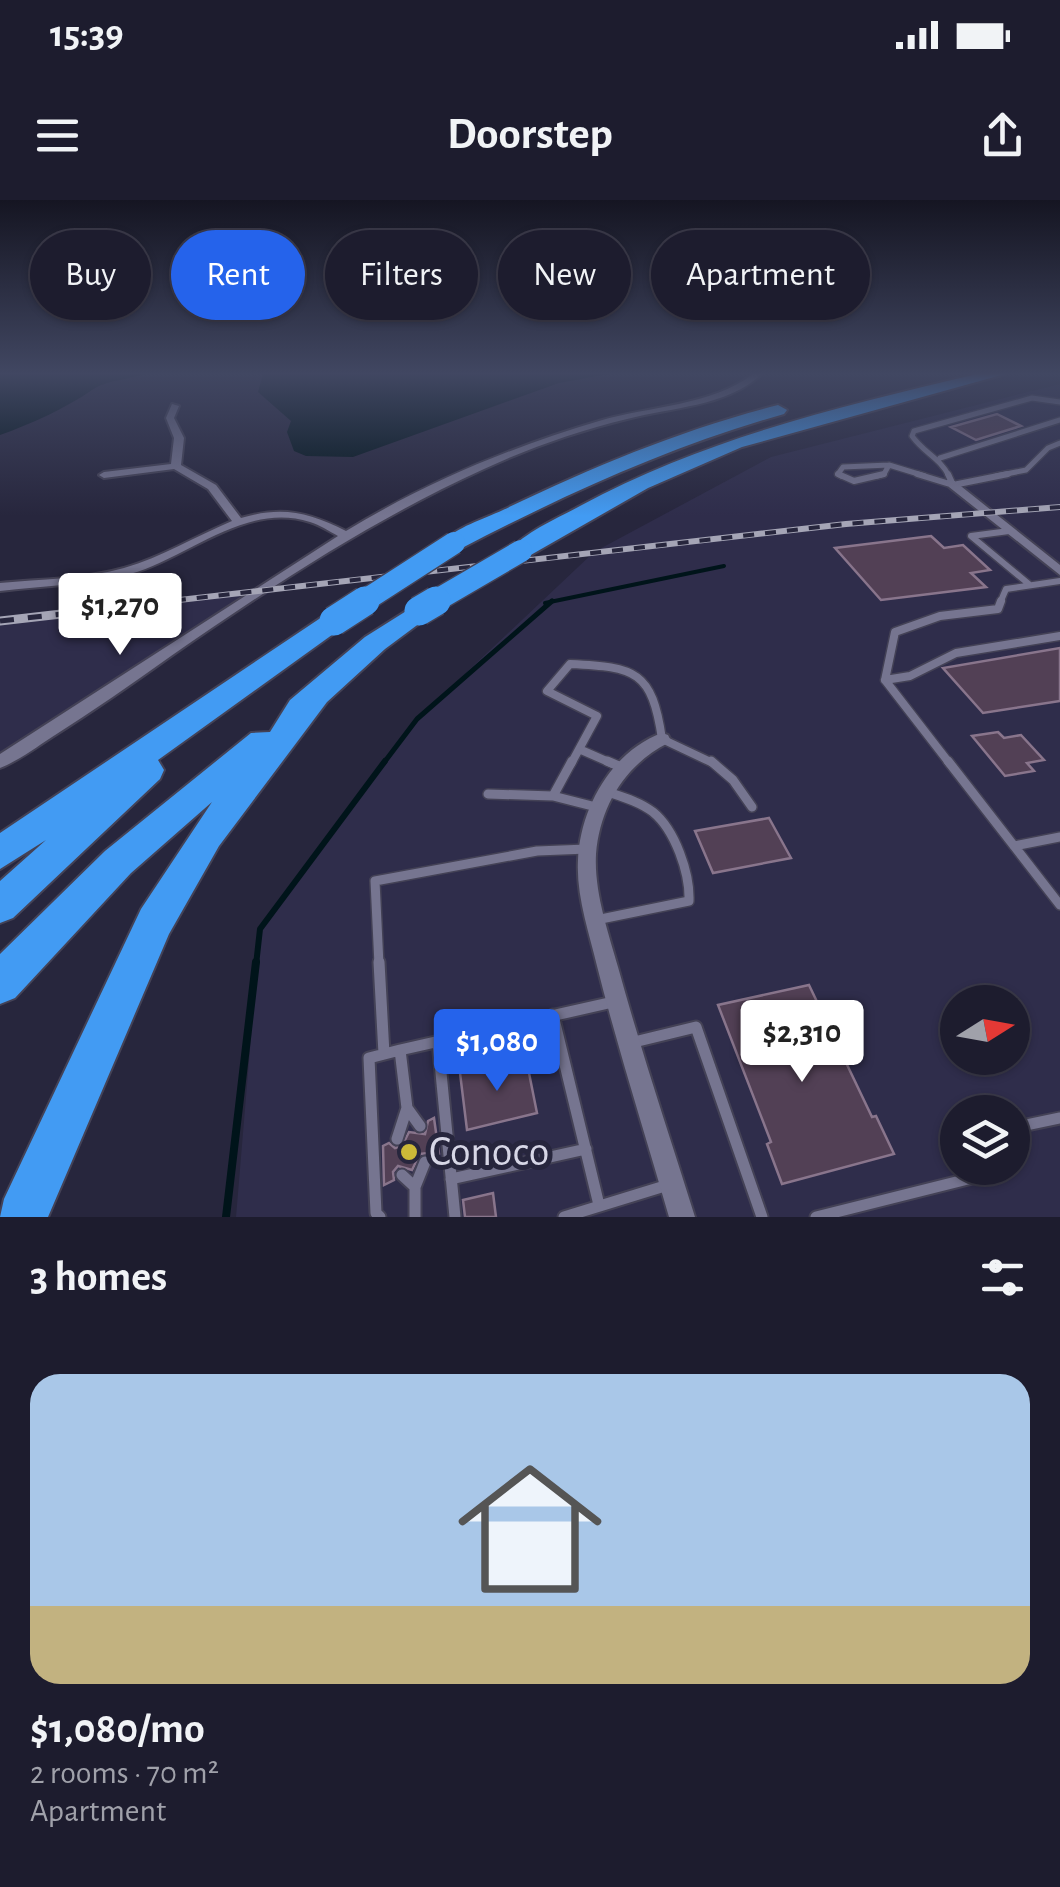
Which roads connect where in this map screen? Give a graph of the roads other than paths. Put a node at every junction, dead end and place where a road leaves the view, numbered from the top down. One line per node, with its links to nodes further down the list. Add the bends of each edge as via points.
1 (172, 421): 10 (street, via 179,438)
2 (608, 421): 15 (street, via 506,456)
3 (744, 421): 21 (highway, bridge, via 681,438 454,543)
4 (810, 421): 23 (highway, bridge, via 693,460 612,496 420,610)
5 (948, 421): 8 (lane, via 912,436)
6 (1055, 421): 8 (lane)
7 (1060, 443): 12 (lane, via 1026,470)
8 (940, 458): 12 (lane)
9 (889, 465): 9 (lane, via 843,467 838,474 863,482); 12 (lane)
10 (176, 466): 11 (street); 13 (street, via 212,487)
11 (104, 475)
12 (953, 485): 14 (street)
13 (237, 520): 15 (street, via 298,514); 19 (street, via 126,571)
14 (1010, 531): 16 (street); 18 (lane, via 971,536)
15 (344, 535): 26 (street)
16 (1060, 571)
17 (1060, 581): 18 (lane)
18 (1030, 585): 22 (lane, via 1006,588 998,609 940,616 895,632)
19 (0, 587)
20 (1060, 636): 22 (lane, via 956,653 910,676)
21 (264, 670): 35 (highway); 36 (highway)
22 (885, 680): 33 (lane)
23 (316, 695): 39 (highway, via 118,862); 59 (highway, via 207,834 164,905)
24 (662, 739): 25 (lane, via 657,698 639,675 616,665 570,664 547,691 597,716); 27 (street, via 639,748); 31 (lane, via 716,760)
25 (579, 749): 27 (lane); 29 (lane)
26 (0, 762)
27 (621, 767): 30 (street)
28 (488, 794): 29 (lane)
29 (553, 796): 30 (lane)
30 (605, 800): 34 (street); 38 (lane, via 644,805 664,820 691,888 689,901)
31 (752, 807)
32 (1060, 836): 33 (lane)
33 (1014, 846): 37 (lane)
34 (587, 849): 38 (street); 45 (lane, via 537,851 375,881)
35 (0, 853)
36 (0, 905)
37 (1060, 905)
38 (596, 920): 40 (street)
39 (0, 983)
40 (617, 1001): 41 (lane); 43 (street)
41 (553, 1015): 42 (lane); 51 (lane)
42 (438, 1042): 44 (lane); 54 (lane)
43 (630, 1043): 55 (street); 65 (lane, via 696,1028)
44 (400, 1050): 45 (lane); 46 (lane)
45 (384, 1054): 60 (lane, via 369,1058)
46 (407, 1108): 49 (lane); 50 (lane)
47 (1060, 1118): 48 (lane)
48 (1030, 1124)
49 (420, 1126)
50 (397, 1138)
51 (586, 1149): 54 (lane); 58 (lane)
52 (425, 1162): 57 (lane)
53 (402, 1175): 57 (lane)
54 (451, 1178): 62 (lane)
55 (672, 1184): 58 (lane); 64 (street)
56 (944, 1185): 66 (lane)
57 (415, 1187): 61 (lane)
58 (599, 1205): 63 (lane)
59 (22, 1217)
60 (380, 1217)
61 (415, 1217)
62 (454, 1217)
63 (562, 1217)
64 (682, 1217)
65 (762, 1217)
66 (816, 1217)

